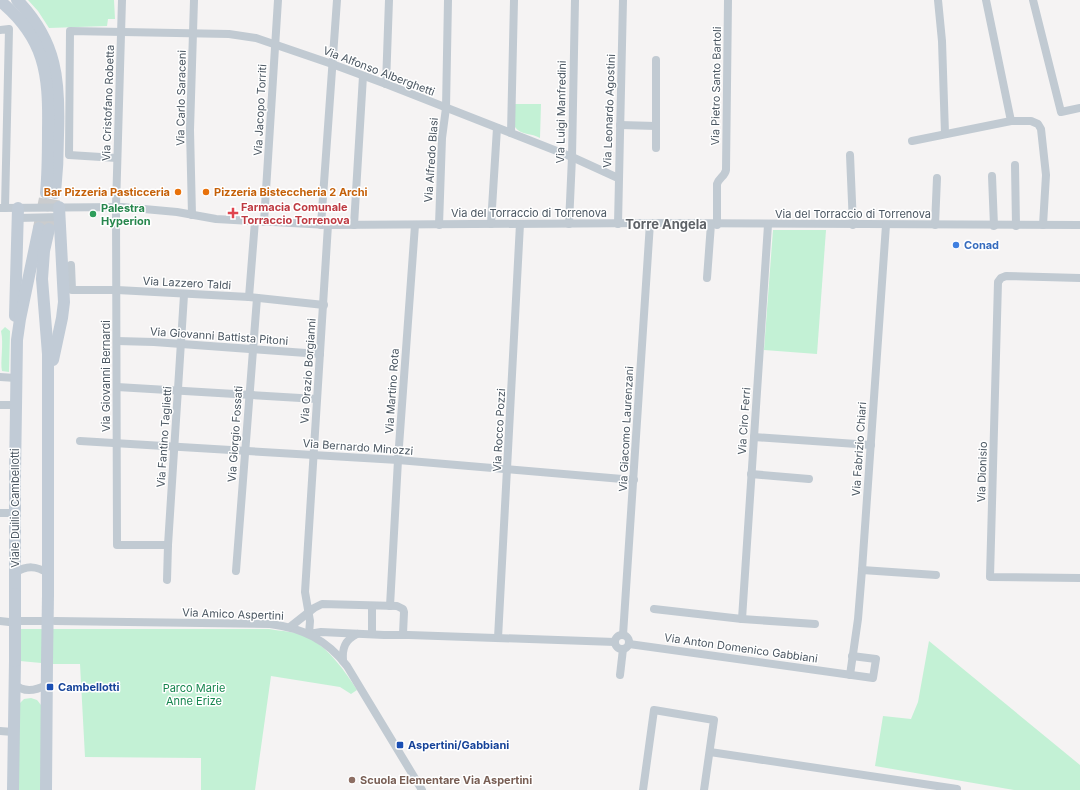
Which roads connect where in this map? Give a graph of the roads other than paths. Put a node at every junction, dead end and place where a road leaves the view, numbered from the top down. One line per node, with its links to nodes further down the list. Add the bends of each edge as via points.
1 (17, 0): 15 (main road, via 42,33 56,71 57,160 50,193 46,73 28,31 19,18)
2 (122, 0): 17 (street, Via Cristofano Robetta)
3 (194, 0): 18 (street, Via Carlo Saraceni)
4 (278, 0): 19 (street, Via Jacopo Torriti)
5 (337, 0): 21 (street, Via Orazio Borgianni)
6 (390, 0): 23 (street)
7 (448, 0): 24 (street, Via Alfredo Blasi)
8 (514, 0): 30 (street)
9 (575, 0): 35 (street, Via Luigi Manfredini)
10 (623, 0): 27 (street, Via Leonardo Agostini)
11 (728, 0): 53 (street, Via Pietro Santo Bartoli, via 726,173 717,184)
12 (938, 0): 31 (street)
13 (986, 0): 26 (street)
14 (1033, 0): 25 (street, via 1061,112)
15 (0, 1)
16 (0, 30): 42 (street, via 9,29)
17 (121, 31): 18 (street, Via Alfonso Alberghetti); 36 (street, Via Cristofano Robetta); 36 (street, Via Alfonso Alberghetti, via 70,31 69,155)
18 (193, 33): 19 (street, Via Alfonso Alberghetti, via 244,35); 45 (street, Via Carlo Saraceni, via 190,130)
19 (275, 44): 21 (street, Via Alfonso Alberghetti); 47 (street, Via Jacopo Torriti)
20 (656, 60): 28 (street)
21 (332, 64): 22 (street, Via Alfonso Alberghetti); 56 (street, Via Orazio Borgianni)
22 (363, 76): 23 (street, Via Alfonso Alberghetti); 63 (street)
23 (386, 84): 24 (street, Via Alfonso Alberghetti)
24 (446, 108): 29 (street, Via Alfonso Alberghetti); 58 (street, Via Alfredo Blasi, via 442,138)
25 (1080, 108)
26 (1011, 121): 31 (street); 61 (street, via 1031,121 1042,129 1046,175)
27 (620, 125): 28 (street); 39 (street, Via Leonardo Agostini)
28 (656, 126): 33 (street)
29 (497, 128): 30 (street, Via Alfonso Alberghetti); 49 (street)
30 (511, 133): 35 (street, Via Alfonso Alberghetti)
31 (945, 134): 32 (street)
32 (912, 141)
33 (656, 148)
34 (850, 155): 55 (street)
35 (572, 157): 39 (street, Via Alfonso Alberghetti); 51 (street, Via Luigi Manfredini)
36 (117, 158): 41 (street, Via Cristofano Robetta)
37 (1015, 165): 65 (street)
38 (992, 176): 64 (street)
39 (618, 178): 52 (street, Via Leonardo Agostini)
40 (937, 178): 60 (street)
41 (116, 207): 43 (street); 45 (street, Via del Torraccio di Torrenova); 69 (street, Via Giovanni Bernardi)
42 (3, 208): 44 (street)
43 (59, 212): 44 (street); 80 (main road, via 64,308)
44 (18, 213): 73 (main road, via 15,320)
45 (192, 215): 46 (street, Via del Torraccio di Torrenova)
46 (255, 221): 47 (street, Via del Torraccio di Torrenova); 71 (street, Via Giorgio Fossati)
47 (264, 222): 56 (street, Via del Torraccio di Torrenova)
48 (650, 223): 52 (street, Via del Torraccio di Torrenova); 53 (street, Via del Torraccio di Torrenova); 98 (street, Via Giacomo Laurenzani)
49 (491, 224): 50 (street, Via del Torraccio di Torrenova); 58 (street, Via del Torraccio di Torrenova)
50 (520, 224): 51 (street, Via del Torraccio di Torrenova); 95 (street, Via Rocco Pozzi)
51 (569, 224): 52 (street, Via del Torraccio di Torrenova)
52 (618, 224)
53 (714, 224): 54 (street, Via del Torraccio di Torrenova); 67 (street)
54 (768, 224): 55 (street, Via del Torraccio di Torrenova); 87 (street, Via Ciro Ferri)
55 (853, 224): 59 (street, Via del Torraccio di Torrenova)
56 (325, 225): 63 (street, Via del Torraccio di Torrenova); 72 (street, Via Orazio Borgianni)
57 (415, 225): 58 (street, Via del Torraccio di Torrenova); 63 (street, Via del Torraccio di Torrenova); 94 (street, Via Martino Rota)
58 (439, 225)
59 (886, 225): 60 (street, Via del Torraccio di Torrenova); 90 (street, Via Fabrizio Chiari)
60 (935, 225): 64 (street, Via del Torraccio di Torrenova)
61 (1043, 225): 62 (street, Via del Torraccio di Torrenova); 65 (street, Via del Torraccio di Torrenova)
62 (1080, 225)
63 (354, 226)
64 (994, 226): 65 (street, Via del Torraccio di Torrenova)
65 (1016, 226)
66 (71, 265): 69 (street, Via Lazzero Taldi, via 72,290)
67 (707, 278)
68 (1080, 278): 107 (street, Via Dionisio, via 1006,276 1001,278 998,284 990,577)
69 (116, 290): 70 (street, Via Lazzero Taldi); 74 (street, Via Giovanni Bernardi)
70 (184, 295): 71 (street, Via Lazzero Taldi); 75 (street, Via Fantino Taglietti)
71 (253, 298): 72 (street, Via Lazzero Taldi); 76 (street, Via Giorgio Fossati)
72 (324, 305): 77 (street, Via Orazio Borgianni)
73 (17, 340): 79 (main road, Viale Duilio Cambellotti); 80 (main road, Viale Duilio Cambellotti, via 20,319 44,228 42,279)
74 (116, 341): 75 (street, Via Giovanni Battista Pitoni); 81 (street, Via Giovanni Bernardi)
75 (182, 344): 76 (street, Via Giovanni Battista Pitoni); 82 (street, Via Fantino Taglietti)
76 (253, 349): 77 (street, Via Giovanni Battista Pitoni); 83 (street, Via Giorgio Fossati)
77 (320, 354): 84 (street, Via Orazio Borgianni)
78 (0, 377): 79 (street)
79 (16, 378): 86 (main road, Viale Duilio Cambellotti)
80 (48, 379): 105 (main road, Viale Duilio Cambellotti)
81 (117, 387): 82 (street); 89 (street, Via Giovanni Bernardi)
82 (178, 390): 83 (street); 91 (street, Via Fantino Taglietti)
83 (249, 396): 84 (street); 92 (street, Via Giorgio Fossati)
84 (317, 399): 93 (street, Via Orazio Borgianni)
85 (0, 405): 86 (street)
86 (16, 405): 100 (main road, Viale Duilio Cambellotti)
87 (754, 437): 90 (street); 96 (street, Via Ciro Ferri)
88 (80, 441): 89 (street, Via Bernardo Minozzi)
89 (117, 443): 91 (street, Via Bernardo Minozzi); 101 (street, Via Giovanni Bernardi, via 117,545)
90 (871, 445): 102 (street, Via Fabrizio Chiari)
91 (175, 446): 92 (street, Via Bernardo Minozzi); 101 (street, Via Fantino Taglietti)
92 (246, 450): 93 (street, Via Bernardo Minozzi); 103 (street, Via Giorgio Fossati)
93 (313, 456): 94 (street, Via Bernardo Minozzi); 112 (street, Via Orazio Borgianni, via 305,592)
94 (398, 460): 95 (street, Via Bernardo Minozzi); 110 (street, Via Martino Rota)
95 (507, 469): 98 (street, Via Bernardo Minozzi); 124 (street, Via Rocco Pozzi)
96 (751, 474): 97 (street); 113 (street, Via Ciro Ferri)
97 (809, 479)
98 (634, 480): 123 (street, Via Giacomo Laurenzani)
99 (0, 512): 100 (street)
100 (15, 513): 104 (main road, Viale Duilio Cambellotti)
101 (168, 545): 108 (street, Via Fantino Taglietti)
102 (862, 570): 106 (street); 127 (street, Via Fabrizio Chiari)
103 (236, 571)
104 (15, 573): 105 (street, via 23,568 32,567); 131 (main road, Viale Duilio Cambellotti, bridge)
105 (48, 573): 132 (main road, Viale Duilio Cambellotti, bridge)
106 (936, 575)
107 (1080, 578)
108 (167, 580)
109 (372, 606): 110 (street); 112 (street, via 325,604); 121 (street)
110 (390, 606): 122 (street, via 404,610)
111 (654, 609): 113 (street)
112 (308, 613): 118 (street); 119 (street, Via Orazio Borgianni)
113 (742, 619): 117 (street)
114 (21, 621): 115 (street)
115 (43, 621)
116 (55, 621): 118 (street, Via Amico Aspertini, via 270,624)
117 (815, 624)
118 (290, 627): 119 (street, Via Amico Aspertini)
119 (309, 634): 120 (street); 128 (street, Via Amico Aspertini, via 327,645)
120 (357, 634): 121 (street); 128 (street, via 345,644)
121 (372, 634): 122 (street)
122 (403, 634): 124 (street)
123 (623, 635): 125 (street); 126 (street, via 628,637)
124 (498, 638): 125 (street)
125 (615, 642): 126 (street, via 619,648)
126 (626, 646): 129 (street, Via Anton Domenico Gabbiani); 130 (street)
127 (852, 656): 129 (street, Via Fabrizio Chiari); 129 (street, Via Anton Domenico Gabbiani, via 876,659 873,678)
128 (343, 661): 139 (street, Via Amico Aspertini)
129 (850, 675)
130 (620, 676)
131 (14, 684): 132 (street, via 29,690); 134 (main road, Viale Duilio Cambellotti)
132 (46, 685): 138 (main road, Viale Duilio Cambellotti)
133 (0, 731): 134 (street)
134 (13, 732): 137 (main road, Viale Duilio Cambellotti)
135 (710, 752): 136 (street); 140 (street, via 714,720 654,710); 141 (street)
136 (957, 789)
137 (13, 790)
138 (46, 790)
139 (422, 790)
140 (643, 790)
141 (704, 790)

